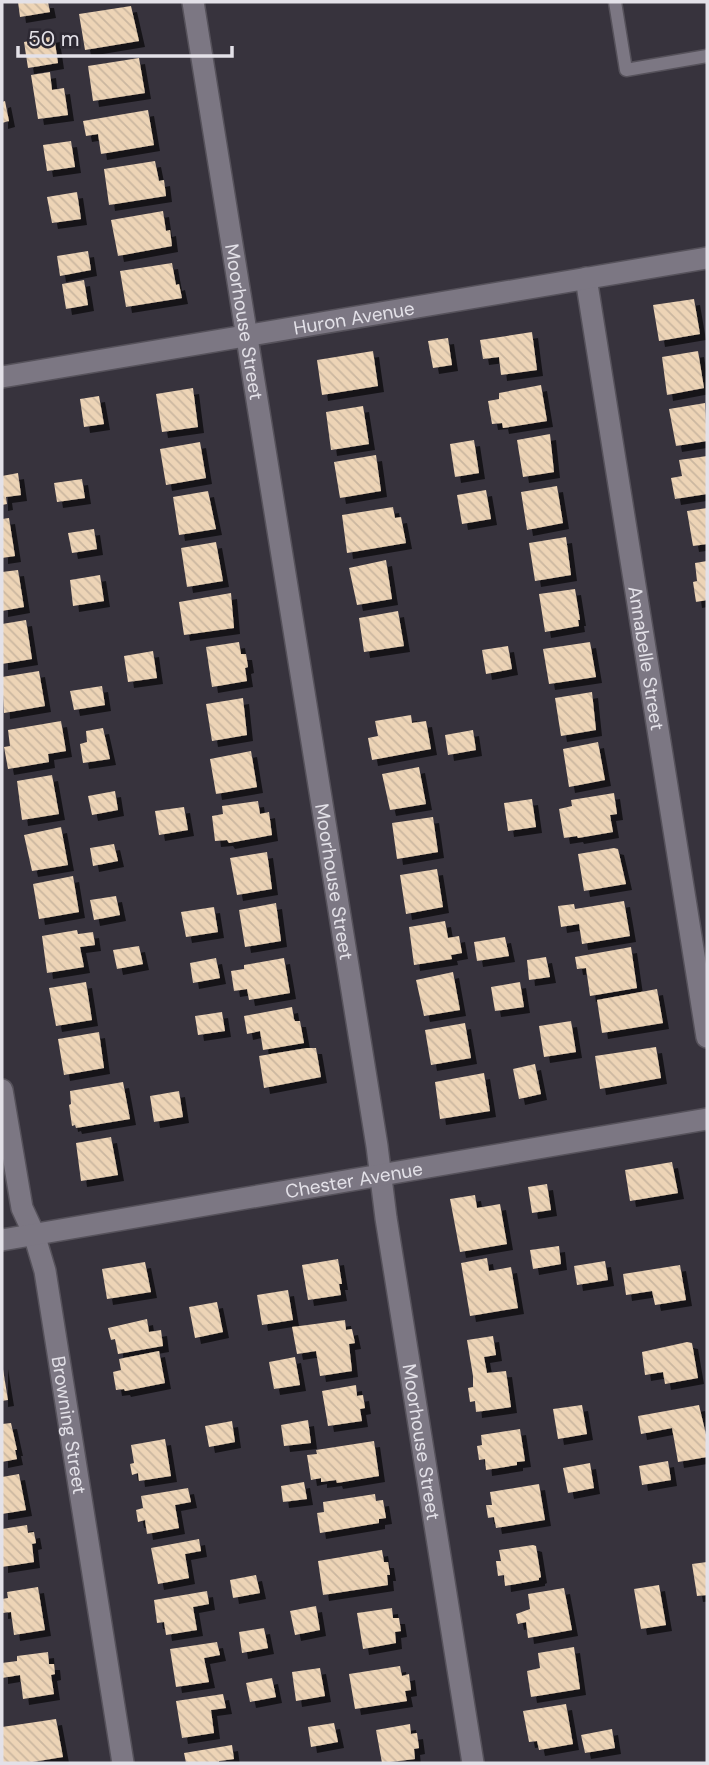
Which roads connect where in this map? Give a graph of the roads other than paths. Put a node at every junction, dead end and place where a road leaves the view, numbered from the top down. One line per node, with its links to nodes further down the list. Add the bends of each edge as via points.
1 (192, 2): 6 (street, Moorhouse Street)
2 (615, 2): 3 (lane, via 626,70)
3 (707, 56)
4 (707, 258): 5 (street, Huron Avenue)
5 (586, 278): 6 (street, Huron Avenue); 8 (street, Annabelle Street)
6 (246, 337): 7 (street, Huron Avenue); 11 (street, Moorhouse Street)
7 (2, 377)
8 (707, 1037)
9 (2, 1090): 12 (street, Browning Street, via 22,1208)
10 (707, 1119): 11 (street, Chester Avenue)
11 (380, 1175): 12 (street, Chester Avenue); 15 (street, Moorhouse Street)
12 (34, 1234): 13 (street, Chester Avenue); 14 (street, Browning Street, via 45,1271)
13 (2, 1240)
14 (123, 1763)
15 (473, 1763)

